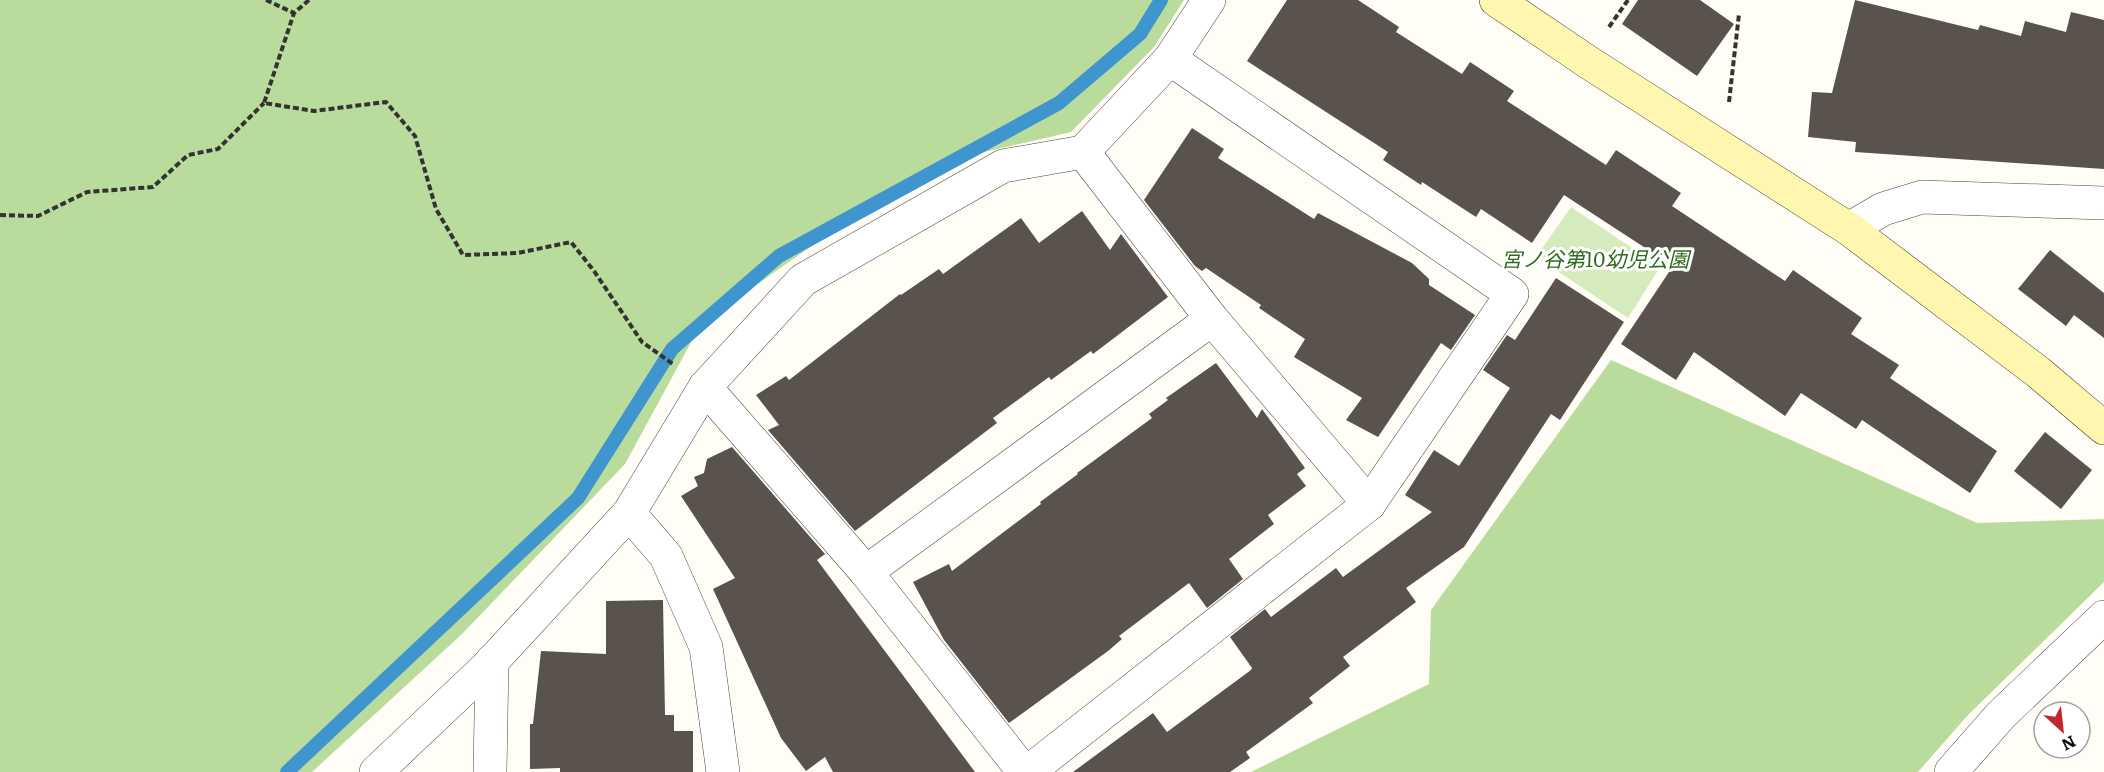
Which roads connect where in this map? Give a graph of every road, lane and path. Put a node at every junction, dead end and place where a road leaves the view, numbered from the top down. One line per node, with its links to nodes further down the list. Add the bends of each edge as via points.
1 (266, 0): 6 (path)
2 (309, 0): 6 (path)
3 (1209, 0): 9 (street)
4 (1496, 0): 15 (street)
5 (1628, 0): 8 (path)
6 (294, 13): 10 (path)
7 (1739, 14): 11 (path)
8 (1603, 36)
9 (1170, 59): 12 (street); 19 (street, via 1512,294)
10 (264, 103): 14 (path, via 218,149 188,156 153,187 87,192 38,216); 17 (path, via 314,111 386,102 414,135 436,209 463,255 518,253 571,242 642,342)
11 (1728, 106)
12 (1083, 152): 16 (street); 17 (street, via 1003,166 803,280)
13 (2104, 203): 15 (street, via 1922,197 1883,209)
14 (0, 215)
15 (1849, 229): 18 (street, via 2038,372)
16 (1212, 319): 19 (street); 21 (street)
17 (705, 387): 20 (street); 21 (street)
18 (2104, 428)
19 (1369, 504): 27 (street)
20 (629, 513): 23 (street); 26 (street, via 666,556 705,647)
21 (866, 572): 27 (street)
22 (2104, 616): 28 (street, via 2001,715)
23 (492, 661): 24 (street); 25 (street)
24 (376, 772)
25 (490, 772)
26 (723, 772)
27 (1026, 772)
28 (1951, 772)

